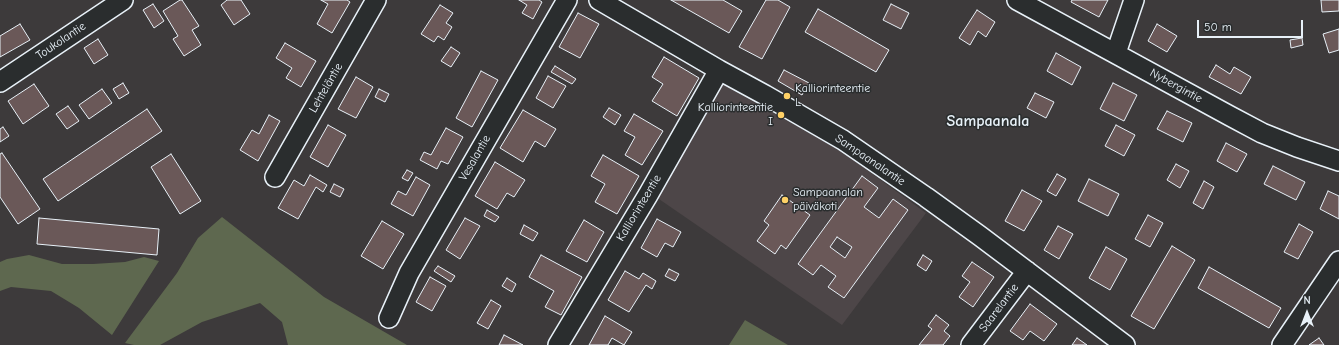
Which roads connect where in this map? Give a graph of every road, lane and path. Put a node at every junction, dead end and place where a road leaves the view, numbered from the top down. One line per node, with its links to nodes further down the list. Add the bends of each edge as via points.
1 (123, 0): 9 (street, Toukolantie)
2 (376, 0): 11 (street, Lehteläntie)
3 (567, 0): 14 (street, Vesalantie, via 409,273)
4 (599, 0): 8 (street, Sampaanalantie)
5 (1017, 0): 7 (street, Nybergintie)
6 (1134, 0): 7 (street)
7 (1116, 54): 10 (street, Nybergintie, via 1262,132)
8 (719, 70): 13 (street, Sampaanalantie, via 842,140 932,201); 15 (street, Kalliorinteentie)
9 (0, 82)
10 (1339, 161)
11 (275, 176)
12 (1339, 261): 18 (street)
13 (1027, 271): 16 (street, Saarelantie); 17 (street, Sampaanalantie)
14 (389, 318)
15 (558, 345)
16 (971, 345)
17 (1125, 345)
18 (1282, 345)

